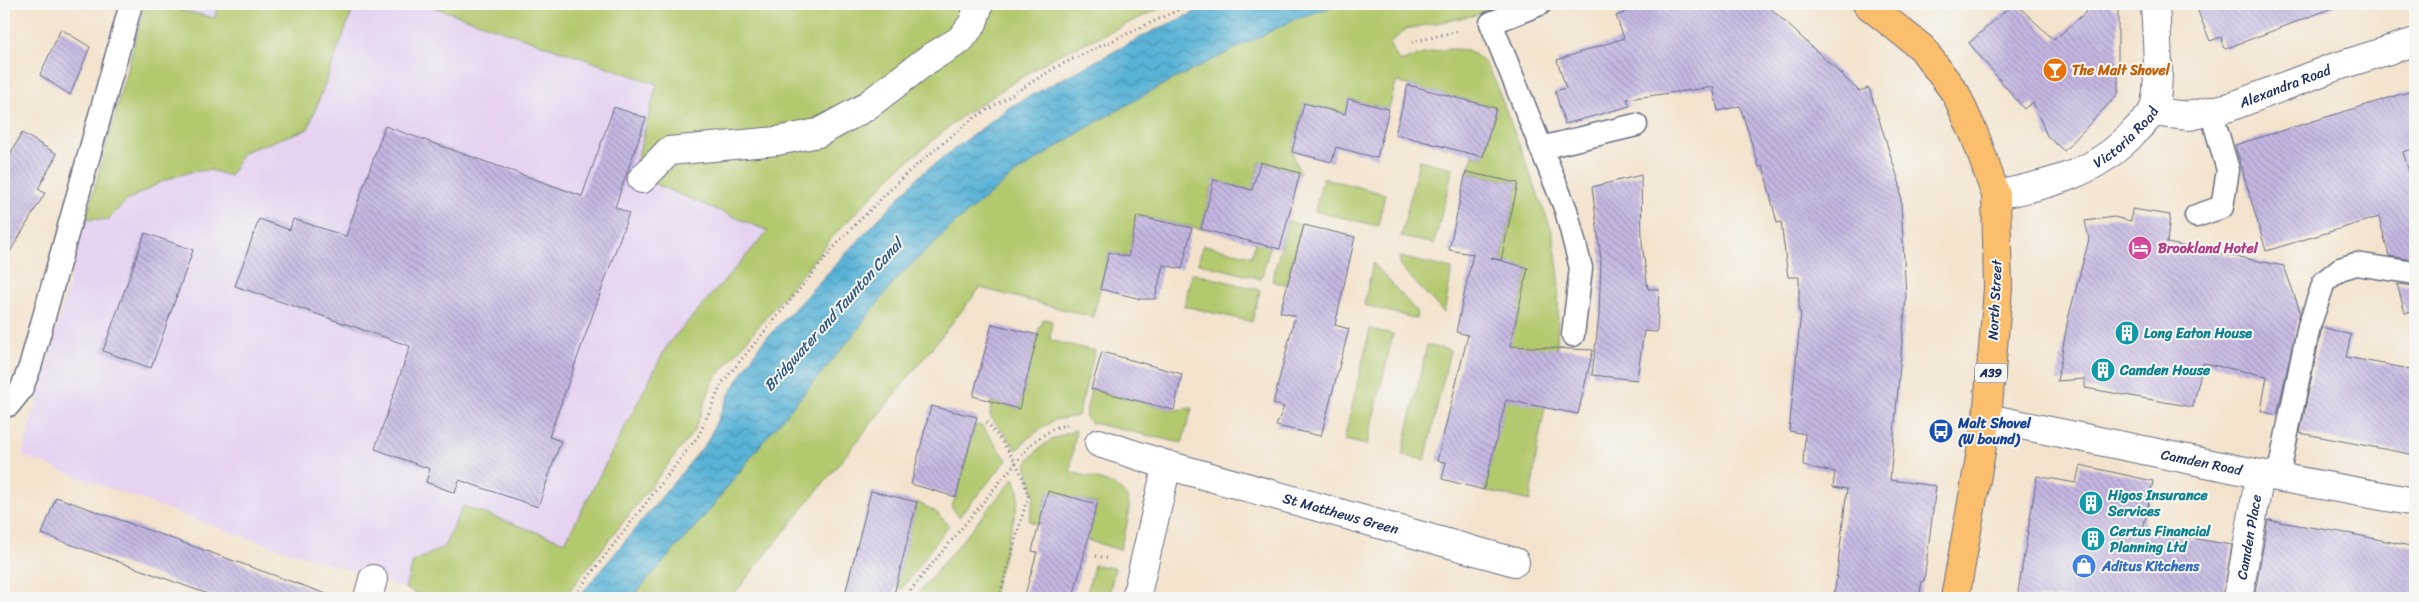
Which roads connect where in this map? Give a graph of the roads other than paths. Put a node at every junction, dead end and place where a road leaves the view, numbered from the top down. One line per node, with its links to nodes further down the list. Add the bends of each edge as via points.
1 (131, 4): 16 (lane, via 30,367 21,390 9,405)
2 (979, 4): 11 (street, via 973,23 960,40 927,60 864,108 818,133 777,142 669,151)
3 (1540, 4): 10 (lane, via 1491,23)
4 (1867, 4): 12 (main road, North Street / A39, via 1922,48 1956,94)
5 (2155, 4): 8 (street, Victoria Road, via 2156,87)
6 (2415, 42): 7 (street, Alexandra Road)
7 (2211, 111): 8 (street, Alexandra Road, via 2189,116); 13 (lane, via 2228,170 2222,207)
8 (2152, 112): 12 (street, Victoria Road, via 2118,149 2086,168 2051,184)
9 (1636, 125): 10 (lane)
10 (1541, 148): 15 (lane, via 1566,210 1581,268)
11 (642, 179)
12 (1996, 194): 17 (main road, North Street / A39, via 1998,289)
13 (2196, 216)
14 (2415, 273): 20 (lane, via 2356,264 2340,269 2324,282)
15 (1573, 335)
16 (4, 405)
17 (1987, 418): 20 (street, Camden Road); 24 (main road, North Street / A39)
18 (1098, 443): 19 (street, St Matthews Green)
19 (1167, 465): 22 (street, St Matthews Green); 23 (street)
20 (2269, 476): 21 (street, Camden Road); 25 (street, Camden Place)
21 (2415, 502)
22 (1515, 562)
23 (1136, 598)
24 (1956, 598)
25 (2238, 598)

